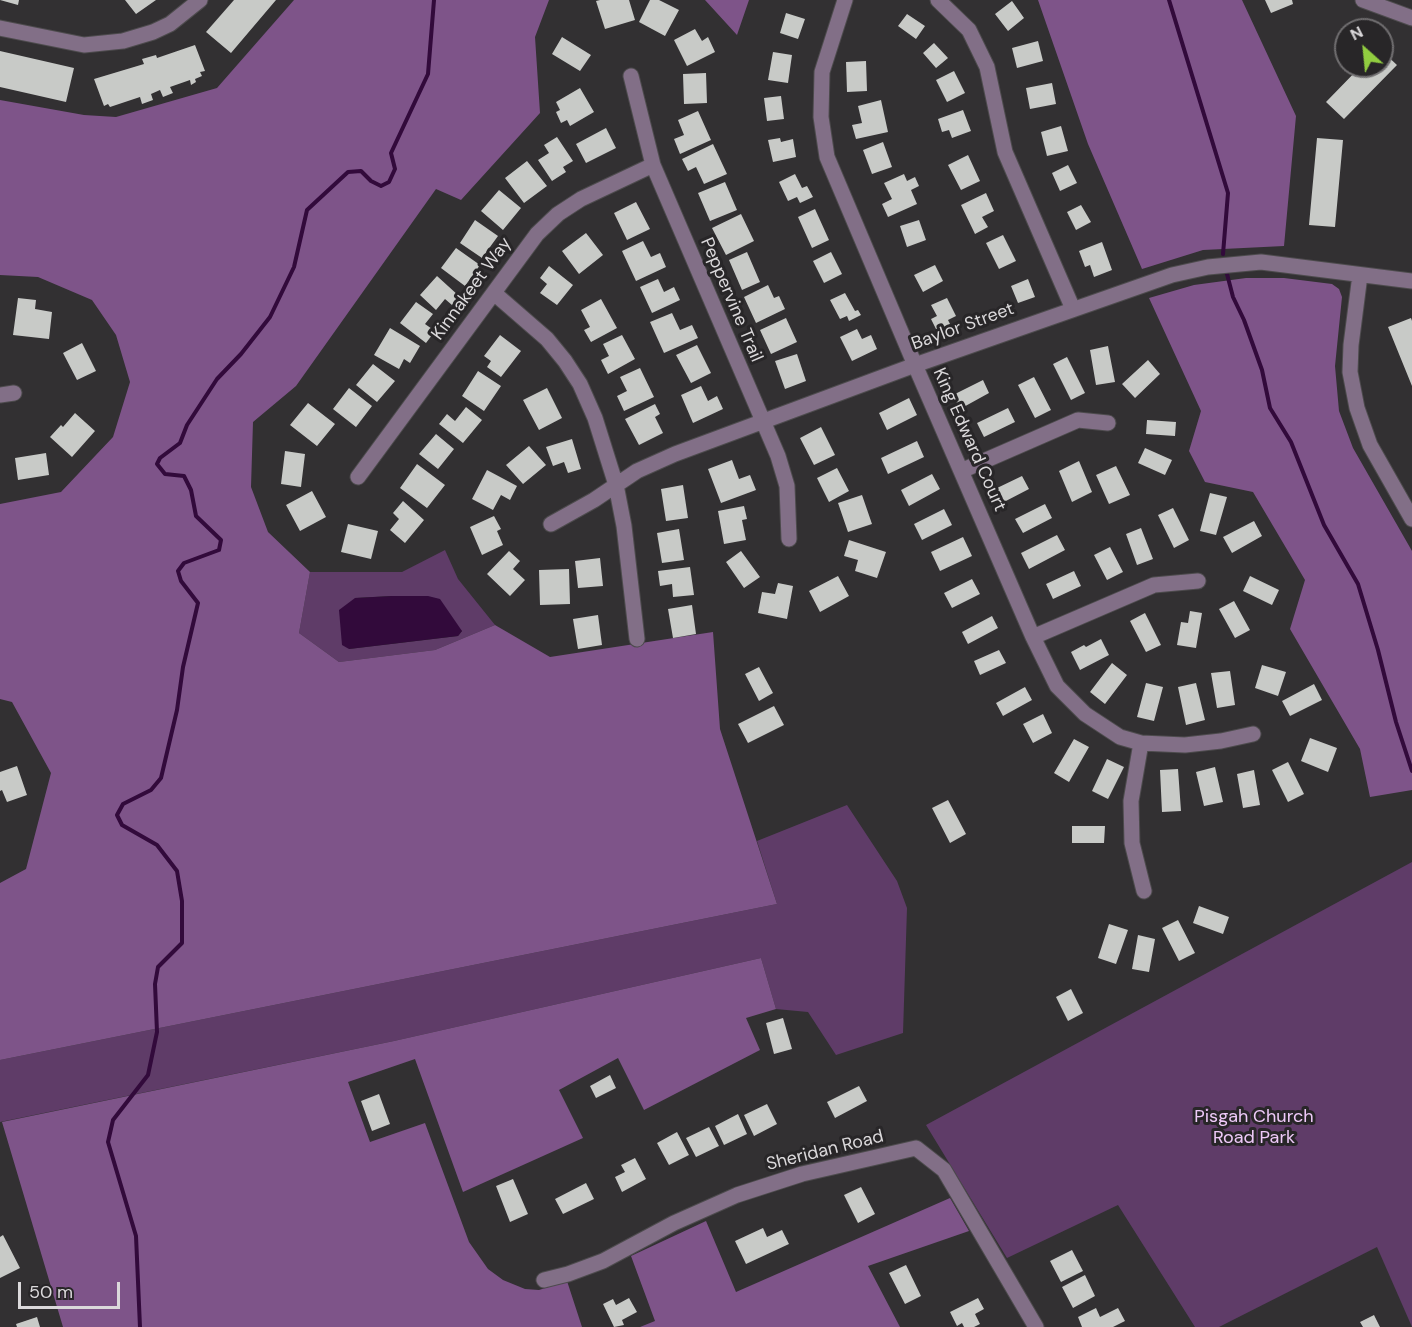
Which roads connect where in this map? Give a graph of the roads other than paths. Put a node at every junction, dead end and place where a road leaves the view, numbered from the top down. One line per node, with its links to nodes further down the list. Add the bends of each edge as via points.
1 (200, 0): 6 (street, via 170,24 123,41 84,45)
2 (845, 0): 13 (street, King Edward Court, via 822,72 820,117 827,157)
3 (938, 0): 12 (street, via 969,30 987,67 1005,152)
4 (1363, 0): 5 (street)
5 (1412, 18)
6 (0, 28)
7 (631, 76): 8 (street, Peppervine Trail)
8 (653, 165): 11 (street, Kinnakeet Way, via 581,198 558,214 537,234); 14 (street, Peppervine Trail)
9 (1360, 275): 10 (street, Baylor Street); 12 (street, Baylor Street, via 1261,262 1237,263 1172,275); 19 (street, via 1350,372 1357,408 1370,445)
10 (1412, 282)
11 (494, 293): 17 (street, Kinnakeet Way); 18 (street, via 566,361 595,418)
12 (1073, 309): 13 (street, Baylor Street)
13 (915, 365): 14 (street, Baylor Street); 16 (street, King Edward Court)
14 (762, 423): 18 (street, Baylor Street, via 675,454); 21 (street, Peppervine Trail, via 787,486)
15 (1108, 423): 16 (street, via 1078,420)
16 (961, 471): 23 (street, King Edward Court)
17 (358, 477)
18 (616, 485): 20 (street, Baylor Street); 24 (street)
19 (1412, 519)
20 (551, 524)
21 (789, 539)
22 (1198, 581): 23 (street, via 1154,585)
23 (1034, 637): 26 (street, King Edward Court, via 1057,686 1085,714 1120,737)
24 (637, 639)
25 (1253, 734): 26 (street, King Edward Court, via 1185,745)
26 (1141, 743): 27 (street, via 1131,801 1132,843)
27 (1144, 891)
28 (544, 1280): 29 (street, Sheridan Road, via 603,1261 737,1195 802,1174 916,1148 944,1170)
29 (1036, 1327)

